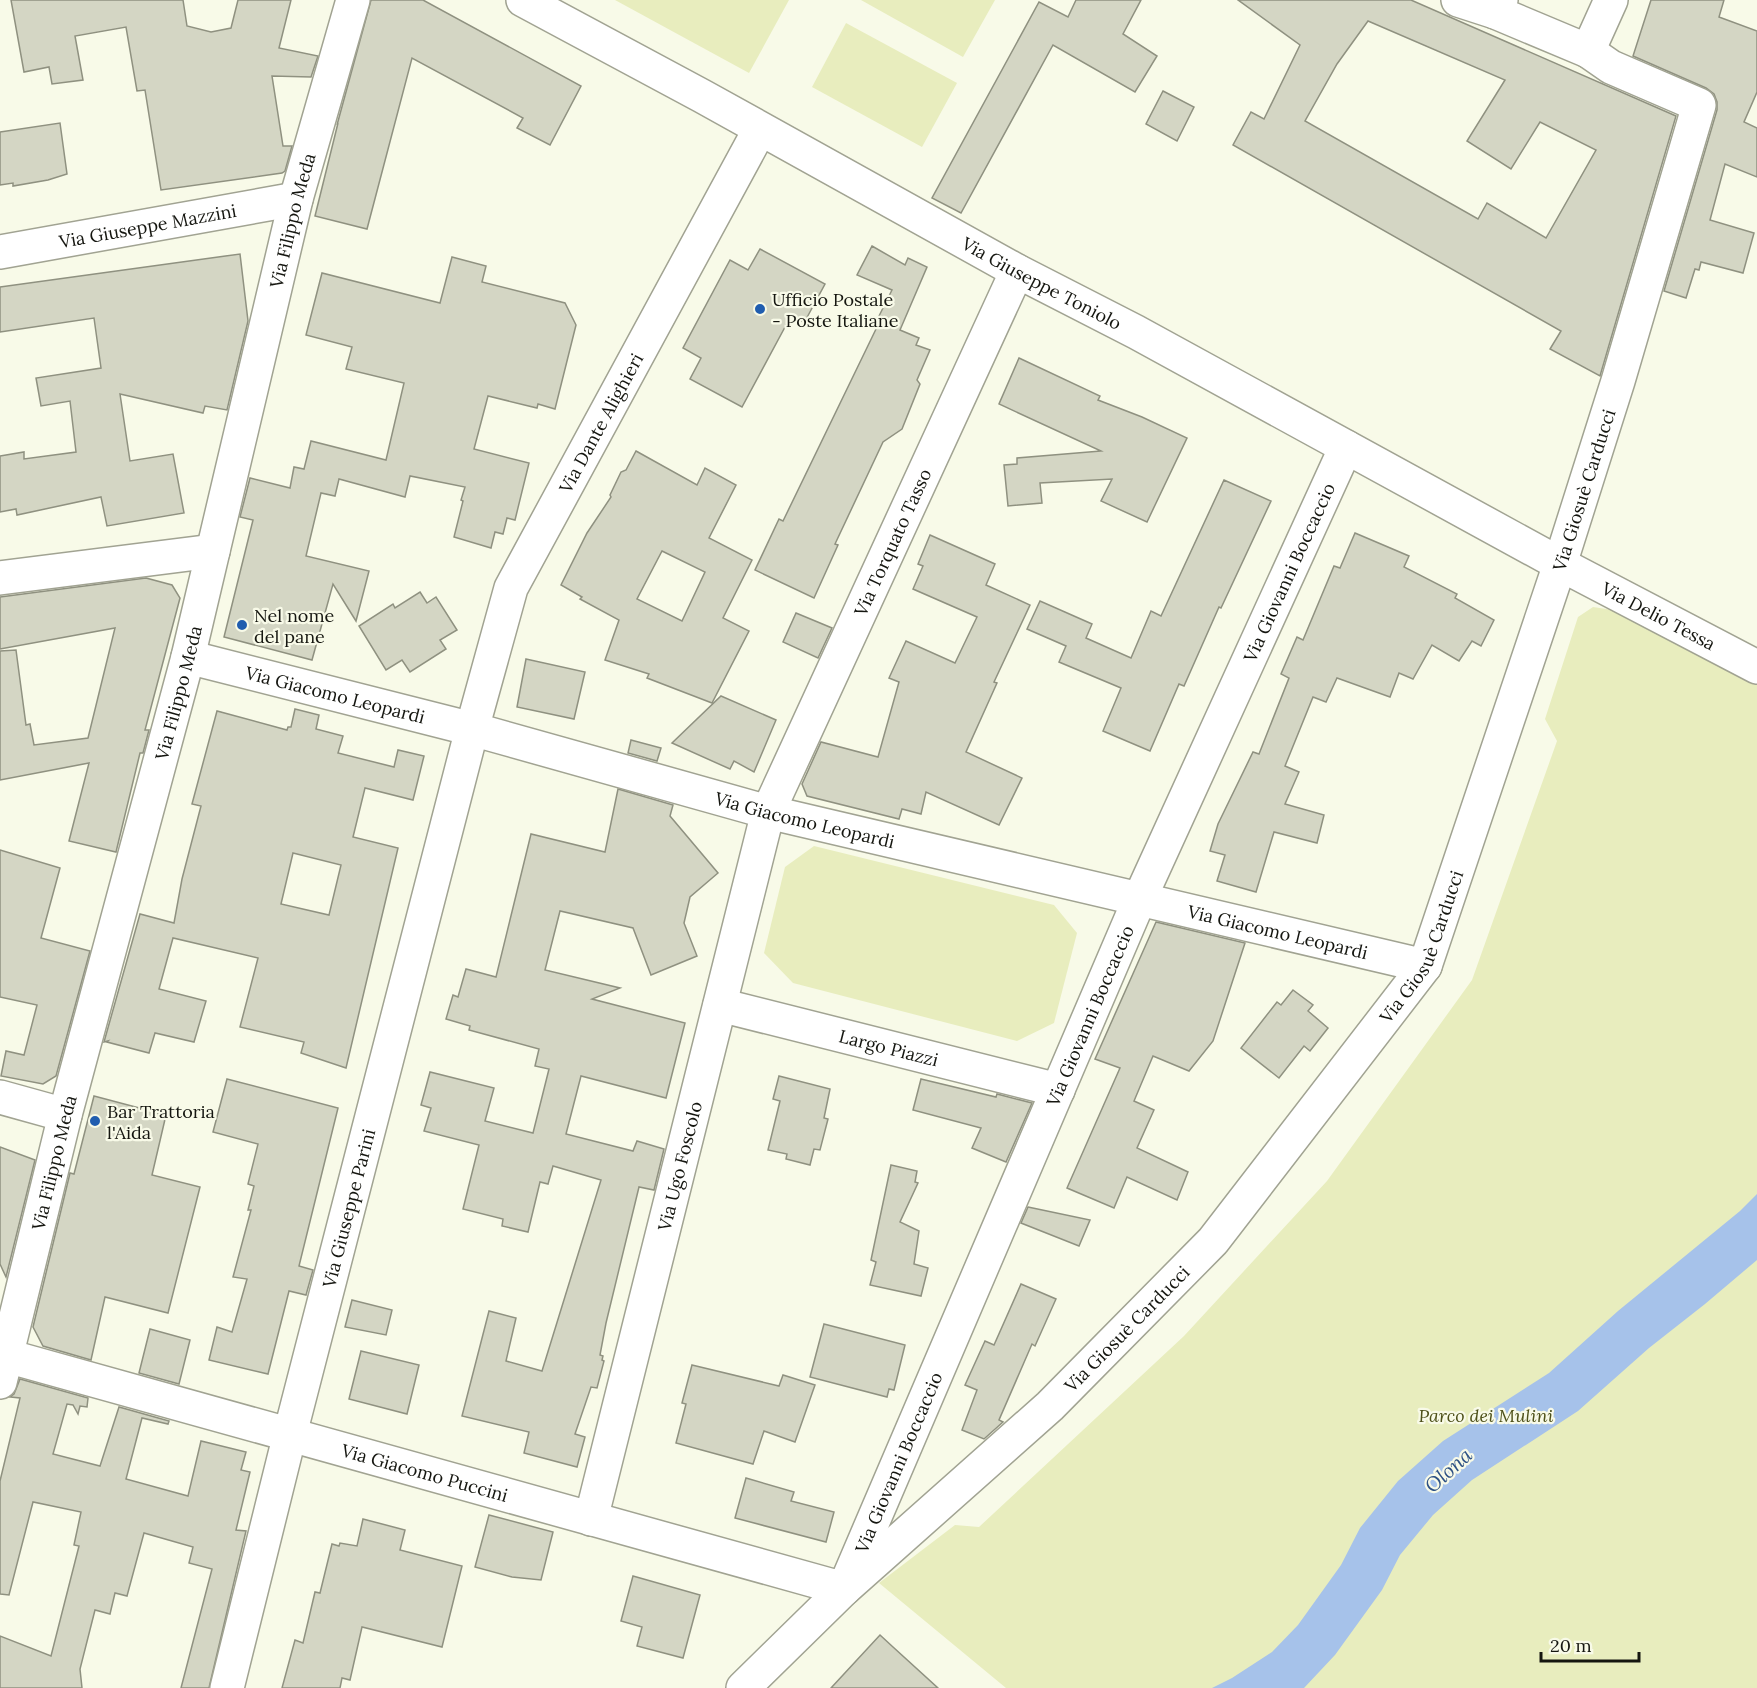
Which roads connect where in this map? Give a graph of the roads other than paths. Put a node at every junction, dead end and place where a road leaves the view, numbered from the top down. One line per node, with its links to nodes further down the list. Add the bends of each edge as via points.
1 (353, 0): 8 (street, Via Filippo Meda)
2 (523, 0): 7 (street, Via Giuseppe Toniolo)
3 (1458, 0): 5 (street)
4 (1611, 0): 6 (street)
5 (1498, 6): 6 (street)
6 (1588, 51): 13 (street, Via Giosuè Carducci, via 1611,67 1699,105)
7 (760, 129): 10 (street, Via Giuseppe Toniolo); 17 (street, Via Dante Alighieri, via 511,588)
8 (296, 199): 9 (street, Via Giuseppe Mazzini); 12 (street, Via Filippo Meda)
9 (0, 252)
10 (1017, 271): 11 (street, Via Giuseppe Toniolo); 18 (street, Via Torquato Tasso)
11 (1347, 447): 13 (street, Via Giuseppe Toniolo); 19 (street, Via Giovanni Boccaccio)
12 (213, 551): 14 (street); 15 (street, Via Filippo Meda)
13 (1560, 564): 16 (street, Via Delio Tessa); 20 (street, Via Giosuè Carducci)
14 (0, 578)
15 (188, 657): 17 (street, Via Giacomo Leopardi); 24 (street, Via Filippo Meda)
16 (1757, 667)
17 (472, 729): 18 (street, Via Giacomo Leopardi); 26 (street, Via Giuseppe Parini)
18 (768, 812): 19 (street, Via Giacomo Leopardi); 21 (street, Via Ugo Foscolo)
19 (1140, 898): 20 (street, Via Giacomo Leopardi); 22 (street, Via Giovanni Boccaccio)
20 (1425, 966): 28 (street, Via Giosuè Carducci, via 1213,1241 1050,1406)
21 (720, 1005): 22 (street, Largo Piazzi); 27 (street, Via Ugo Foscolo)
22 (1058, 1090): 28 (street, Via Giovanni Boccaccio)
23 (0, 1097): 24 (street)
24 (66, 1115): 25 (street, Via Filippo Meda)
25 (2, 1364): 26 (street, Via Giacomo Puccini)
26 (290, 1434): 27 (street, Via Giacomo Puccini); 29 (street, Via Giuseppe Parini)
27 (591, 1519): 28 (street, Via Giacomo Puccini)
28 (844, 1589): 30 (street, Via Giosuè Carducci)
29 (227, 1688)
30 (743, 1688)

